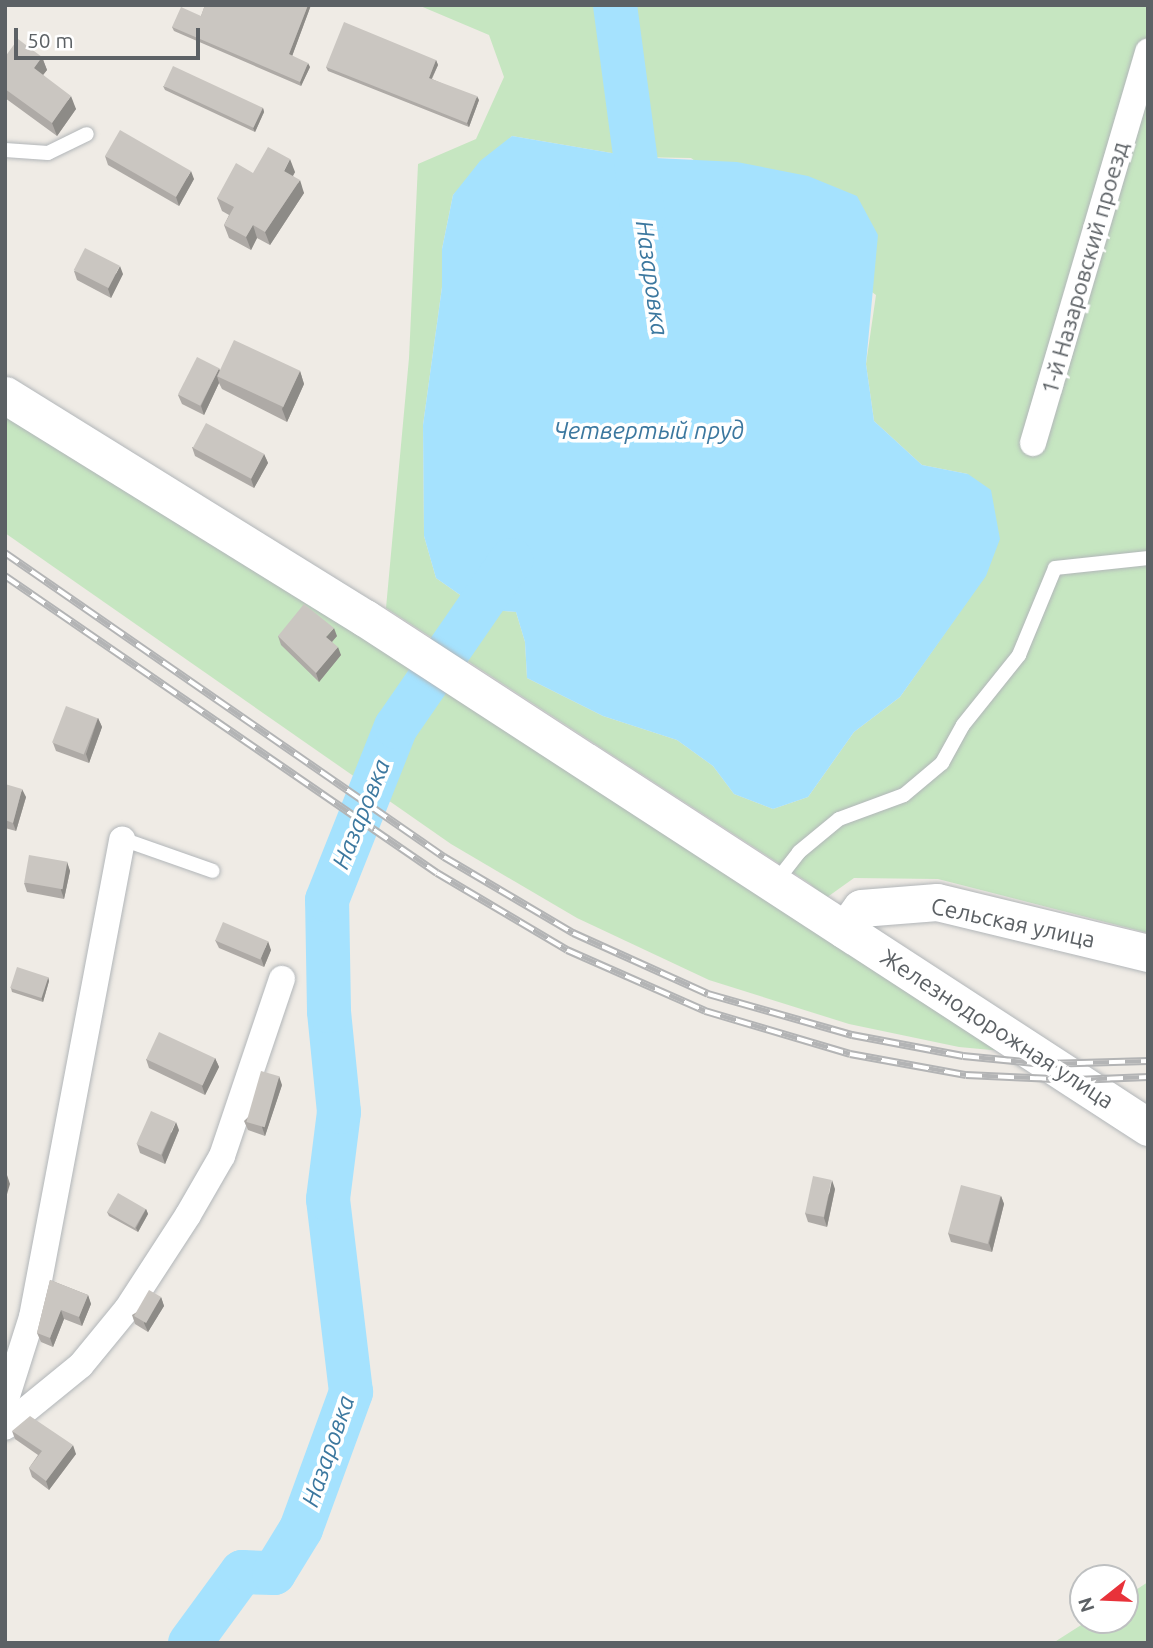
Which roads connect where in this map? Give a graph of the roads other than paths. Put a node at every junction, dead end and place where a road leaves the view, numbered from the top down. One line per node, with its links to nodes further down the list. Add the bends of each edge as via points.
1 (1148, 52): 5 (street, 1-й Назаровский проезд)
2 (86, 134): 3 (lane, via 48,153)
3 (5, 150)
4 (5, 395): 9 (street, Железнодорожная улица, via 365,618)
5 (1033, 443)
6 (1148, 558): 9 (lane, via 1055,568 1019,656 963,724 942,763 904,795 839,819 799,852)
7 (122, 839): 8 (lane); 14 (street, via 32,1317)
8 (213, 871)
9 (774, 884): 10 (street, Железнодорожная улица)
10 (845, 930): 11 (street, Сельская улица, via 861,908 937,902); 13 (street, Железнодорожная улица)
11 (1148, 953)
12 (282, 979): 15 (street, via 222,1156 188,1215 127,1309 81,1365)
13 (1148, 1127)
14 (5, 1402)
15 (5, 1427)

